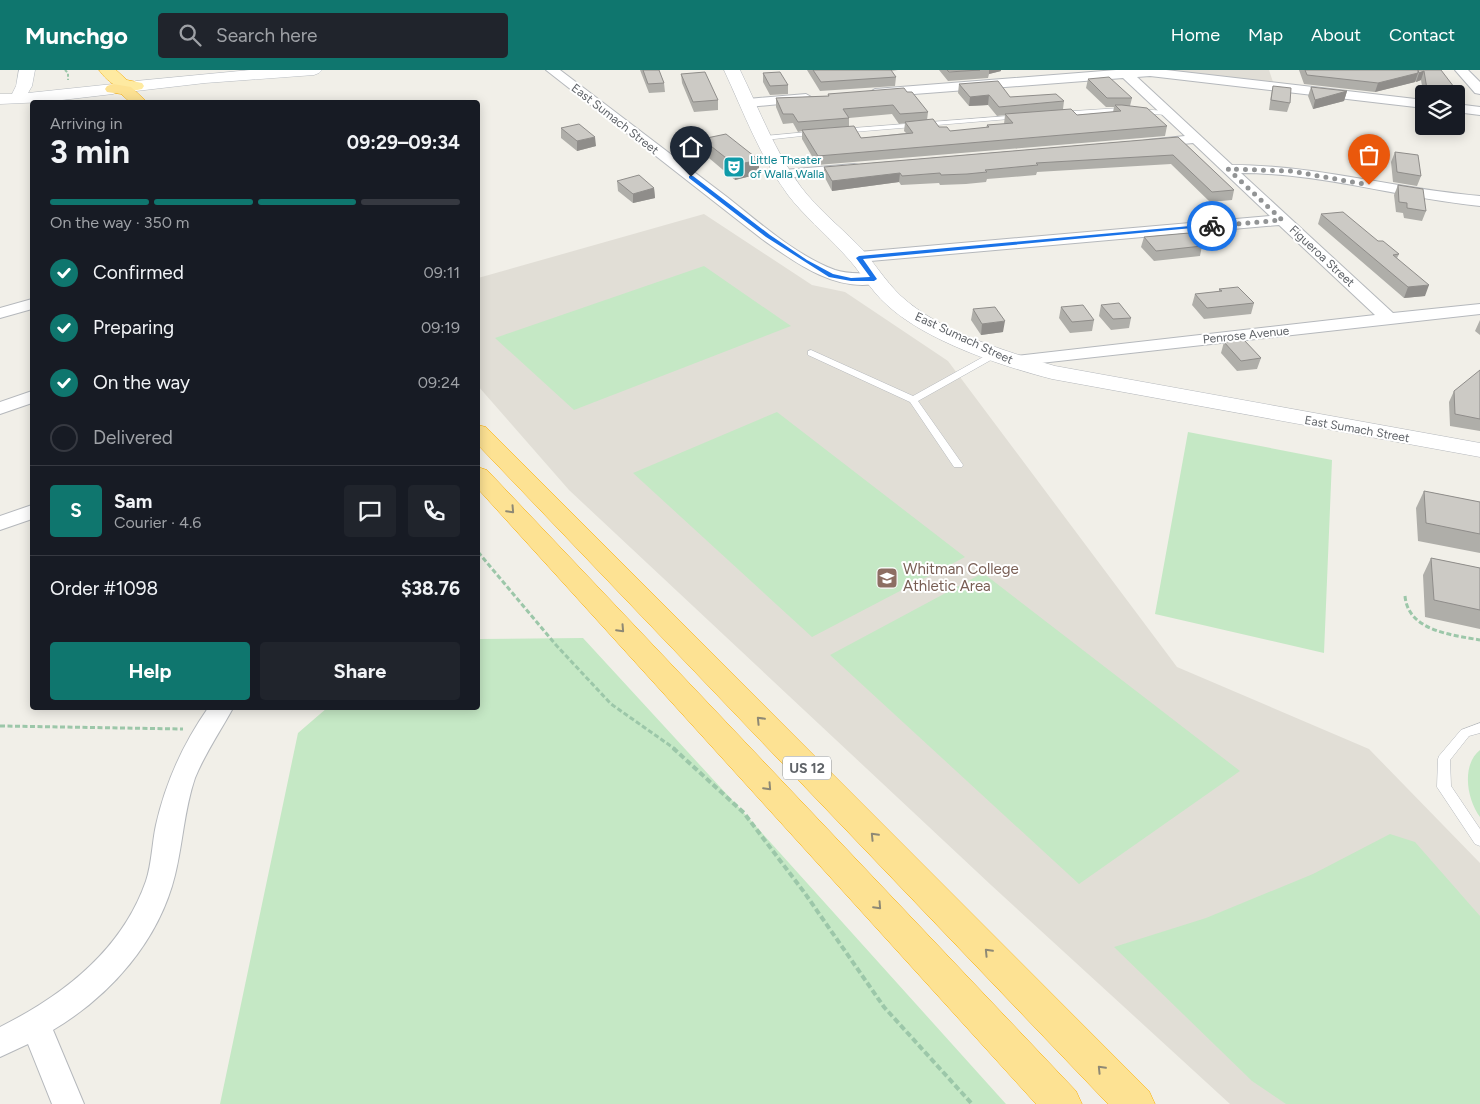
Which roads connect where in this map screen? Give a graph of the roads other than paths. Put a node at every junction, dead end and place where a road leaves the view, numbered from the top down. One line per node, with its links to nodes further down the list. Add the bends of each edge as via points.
1 (27, 70): 18 (street)
2 (96, 70): 13 (highway)
3 (107, 70): 11 (highway, via 122,84)
4 (120, 70): 11 (highway)
5 (314, 70): 11 (street)
6 (552, 70): 40 (street, East Sumach Street, via 805,261 831,275)
7 (732, 70): 22 (street)
8 (1461, 70): 14 (street)
9 (1268, 71): 12 (street)
10 (1124, 72): 12 (street, via 1163,73); 15 (street); 26 (street, Figueroa Street)
11 (136, 86): 21 (highway)
12 (1278, 87): 23 (street)
13 (114, 89): 18 (street); 19 (highway); 20 (highway, via 125,90)
14 (1480, 90)
15 (866, 94)
16 (817, 97): 22 (street)
17 (0, 98): 18 (street)
18 (17, 99)
19 (124, 100)
20 (137, 100)
21 (150, 100)
22 (748, 103): 31 (street)
23 (1415, 103)
24 (1465, 109): 25 (street)
25 (1480, 111)
26 (1168, 113): 27 (lane, via 1120,110); 32 (street, Figueroa Street)
27 (1053, 115)
28 (1024, 117): 30 (lane)
29 (827, 132): 31 (lane)
30 (836, 132)
31 (765, 138): 36 (street)
32 (1196, 139): 33 (street); 35 (street, Figueroa Street)
33 (1137, 144)
34 (872, 167): 36 (street)
35 (1228, 169): 37 (street, via 1303,172 1421,194); 38 (street, Figueroa Street)
36 (784, 174): 39 (street, via 796,193)
37 (1480, 201)
38 (1282, 220): 39 (street); 44 (street, Figueroa Street)
39 (859, 258): 40 (street)
40 (874, 279): 46 (street, East Sumach Street, via 909,313)
41 (30, 305): 43 (street)
42 (1480, 309): 44 (street, Penrose Avenue)
43 (0, 313)
44 (1390, 320): 46 (street, Penrose Avenue)
45 (811, 352): 48 (lane)
46 (1004, 358): 48 (lane); 51 (street, East Sumach Street, via 1087,380)
47 (30, 398): 49 (street)
48 (913, 400): 52 (lane)
49 (0, 408)
50 (480, 434): 63 (highway, US 12, one-way to 50)
51 (1480, 450)
52 (958, 465)
53 (480, 477): 62 (highway, US 12, one-way to 62)
54 (30, 513): 55 (street)
55 (0, 523)
56 (214, 718): 59 (street, via 182,776 160,880 145,919 113,965 79,996)
57 (1480, 728): 58 (lane, via 1465,732 1444,759 1444,787)
58 (1480, 840)
59 (36, 1026): 60 (street); 61 (street)
60 (0, 1043)
61 (68, 1104)
62 (1062, 1104)
63 (1135, 1104)

